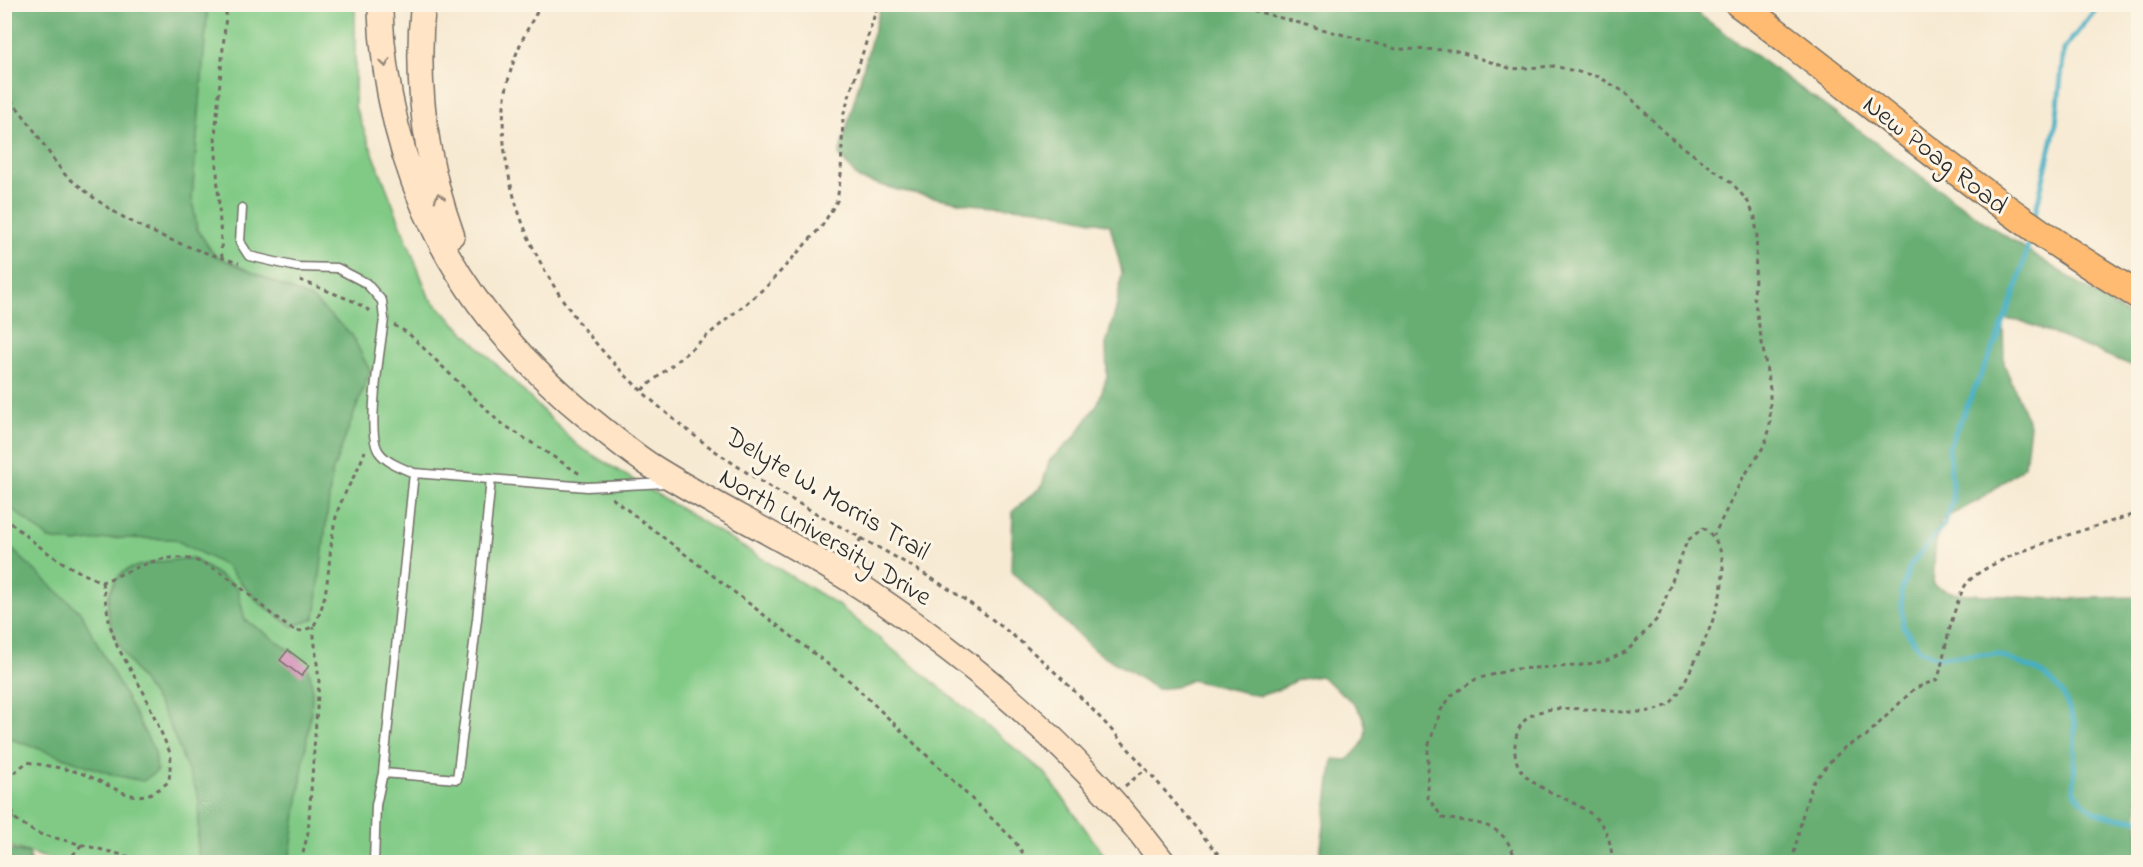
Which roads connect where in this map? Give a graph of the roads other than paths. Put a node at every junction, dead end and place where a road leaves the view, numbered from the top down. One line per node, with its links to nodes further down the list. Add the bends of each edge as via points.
1 (380, 4): 6 (main road, North University Drive, one-way to 6, via 389,93 410,174 458,276)
2 (423, 4): 6 (main road, North University Drive, one-way to 2, via 453,237 429,156 420,78)
3 (1739, 4): 5 (main road, New Poag Road, via 1990,198)
4 (242, 208): 7 (lane, via 240,242 249,256 297,267 337,268 366,283 382,301 384,320 372,433 378,452 394,465)
5 (2139, 294)
6 (498, 326): 9 (main road, North University Drive, via 553,388 650,465)
7 (414, 473): 8 (lane); 10 (lane)
8 (491, 479): 9 (lane, via 597,486); 10 (lane, via 457,779)
9 (679, 482): 12 (main road, North University Drive, via 839,574 915,624 1018,707 1110,798)
10 (383, 773): 11 (lane, via 376,805)
11 (374, 862)
12 (1163, 862)

